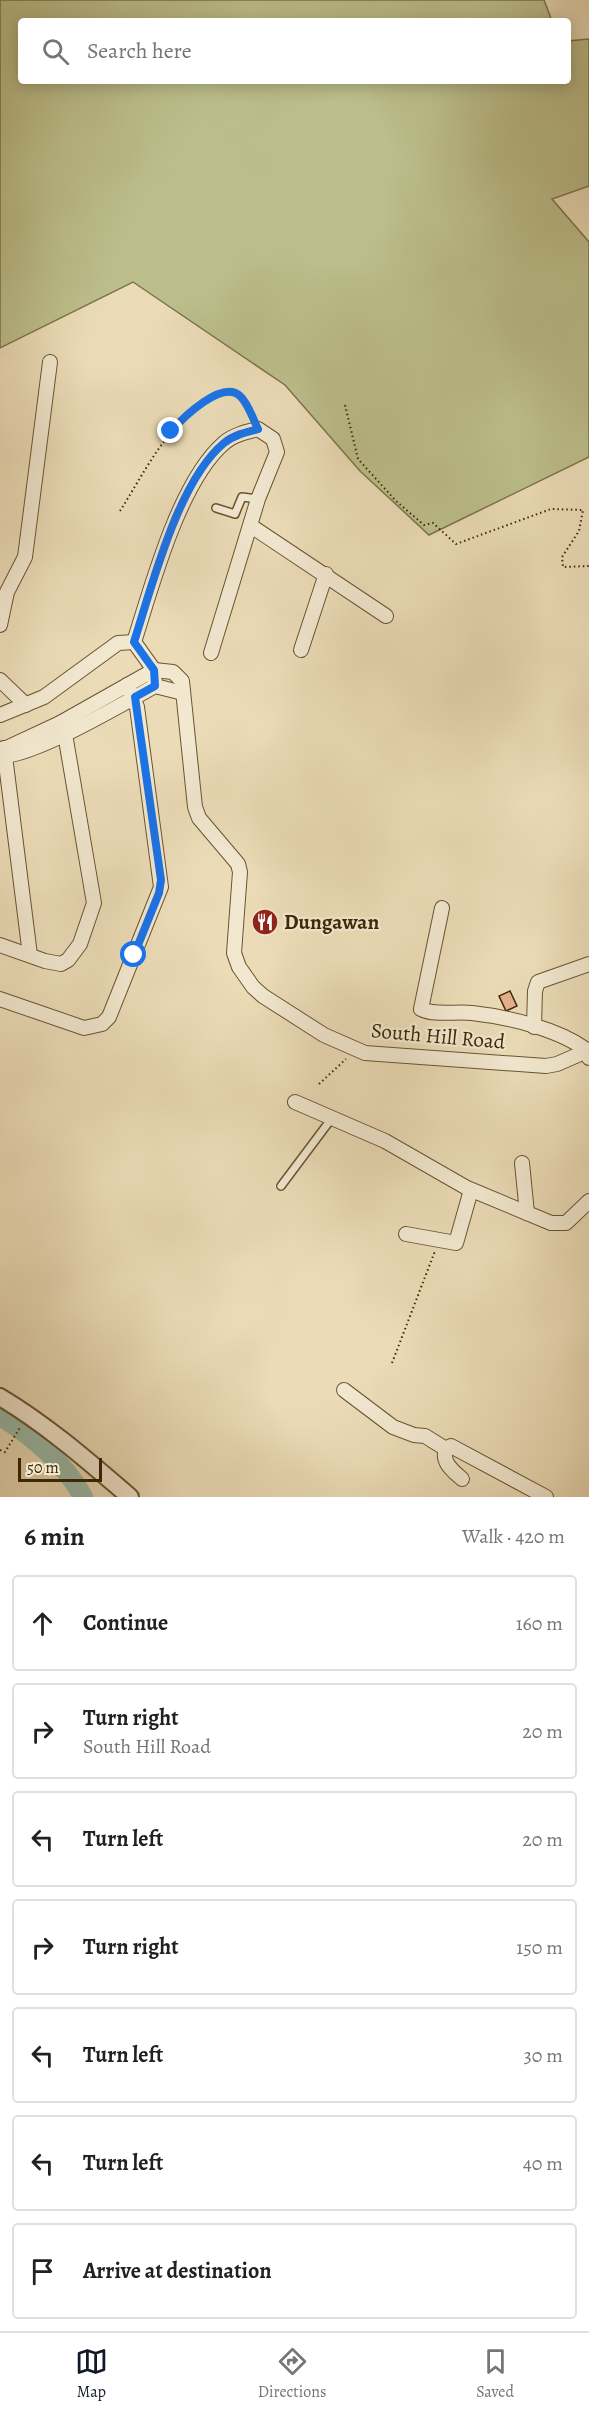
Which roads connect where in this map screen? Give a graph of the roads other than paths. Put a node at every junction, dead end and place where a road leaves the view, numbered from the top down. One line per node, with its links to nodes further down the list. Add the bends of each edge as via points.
1 (50, 362): 7 (street, via 25,557 7,592)
2 (258, 499): 3 (lane, via 242,497 236,514); 4 (street); 8 (street, via 277,452 273,439 258,429 224,443 200,473 176,522)
3 (216, 508)
4 (251, 526): 5 (street); 10 (street)
5 (326, 574): 6 (street); 9 (street)
6 (386, 616)
7 (0, 625)
8 (134, 642): 11 (street); 16 (street, via 118,644 44,697)
9 (301, 650)
10 (211, 653)
11 (154, 670): 13 (street); 14 (street); 15 (street, South Hill Road, via 179,675)
12 (0, 680): 16 (street)
13 (155, 686): 14 (street); 15 (street)
14 (131, 691): 18 (street); 24 (street, via 160,886 109,1017 102,1024 84,1028)
15 (183, 693): 26 (street, South Hill Road, via 195,807 199,818 238,864 234,953 253,987 324,1035 365,1053 546,1066)
16 (26, 705): 17 (street)
17 (0, 715)
18 (63, 728): 19 (street); 22 (street, via 93,910 80,944 68,960 53,963)
19 (2, 753): 22 (street)
20 (442, 908): 25 (street, via 420,1009 471,1012)
21 (0, 945): 22 (street)
22 (30, 955)
23 (589, 964): 25 (street, via 538,982)
24 (0, 999)
25 (534, 1026): 26 (street, via 572,1040)
26 (589, 1053)
27 (295, 1102): 28 (street)
28 (332, 1118): 30 (lane); 31 (street, via 384,1141)
29 (522, 1162): 33 (street)
30 (281, 1186)
31 (471, 1190): 33 (street); 34 (street, via 456,1243)
32 (589, 1201): 33 (street, via 566,1222)
33 (527, 1219)
34 (406, 1234)
35 (344, 1390): 37 (street, via 393,1427 425,1436)
36 (0, 1396): 39 (street, via 71,1446)
37 (447, 1449): 38 (street, via 448,1464); 40 (street, via 456,1448)
38 (462, 1479)
39 (130, 1497)
40 (546, 1497)

